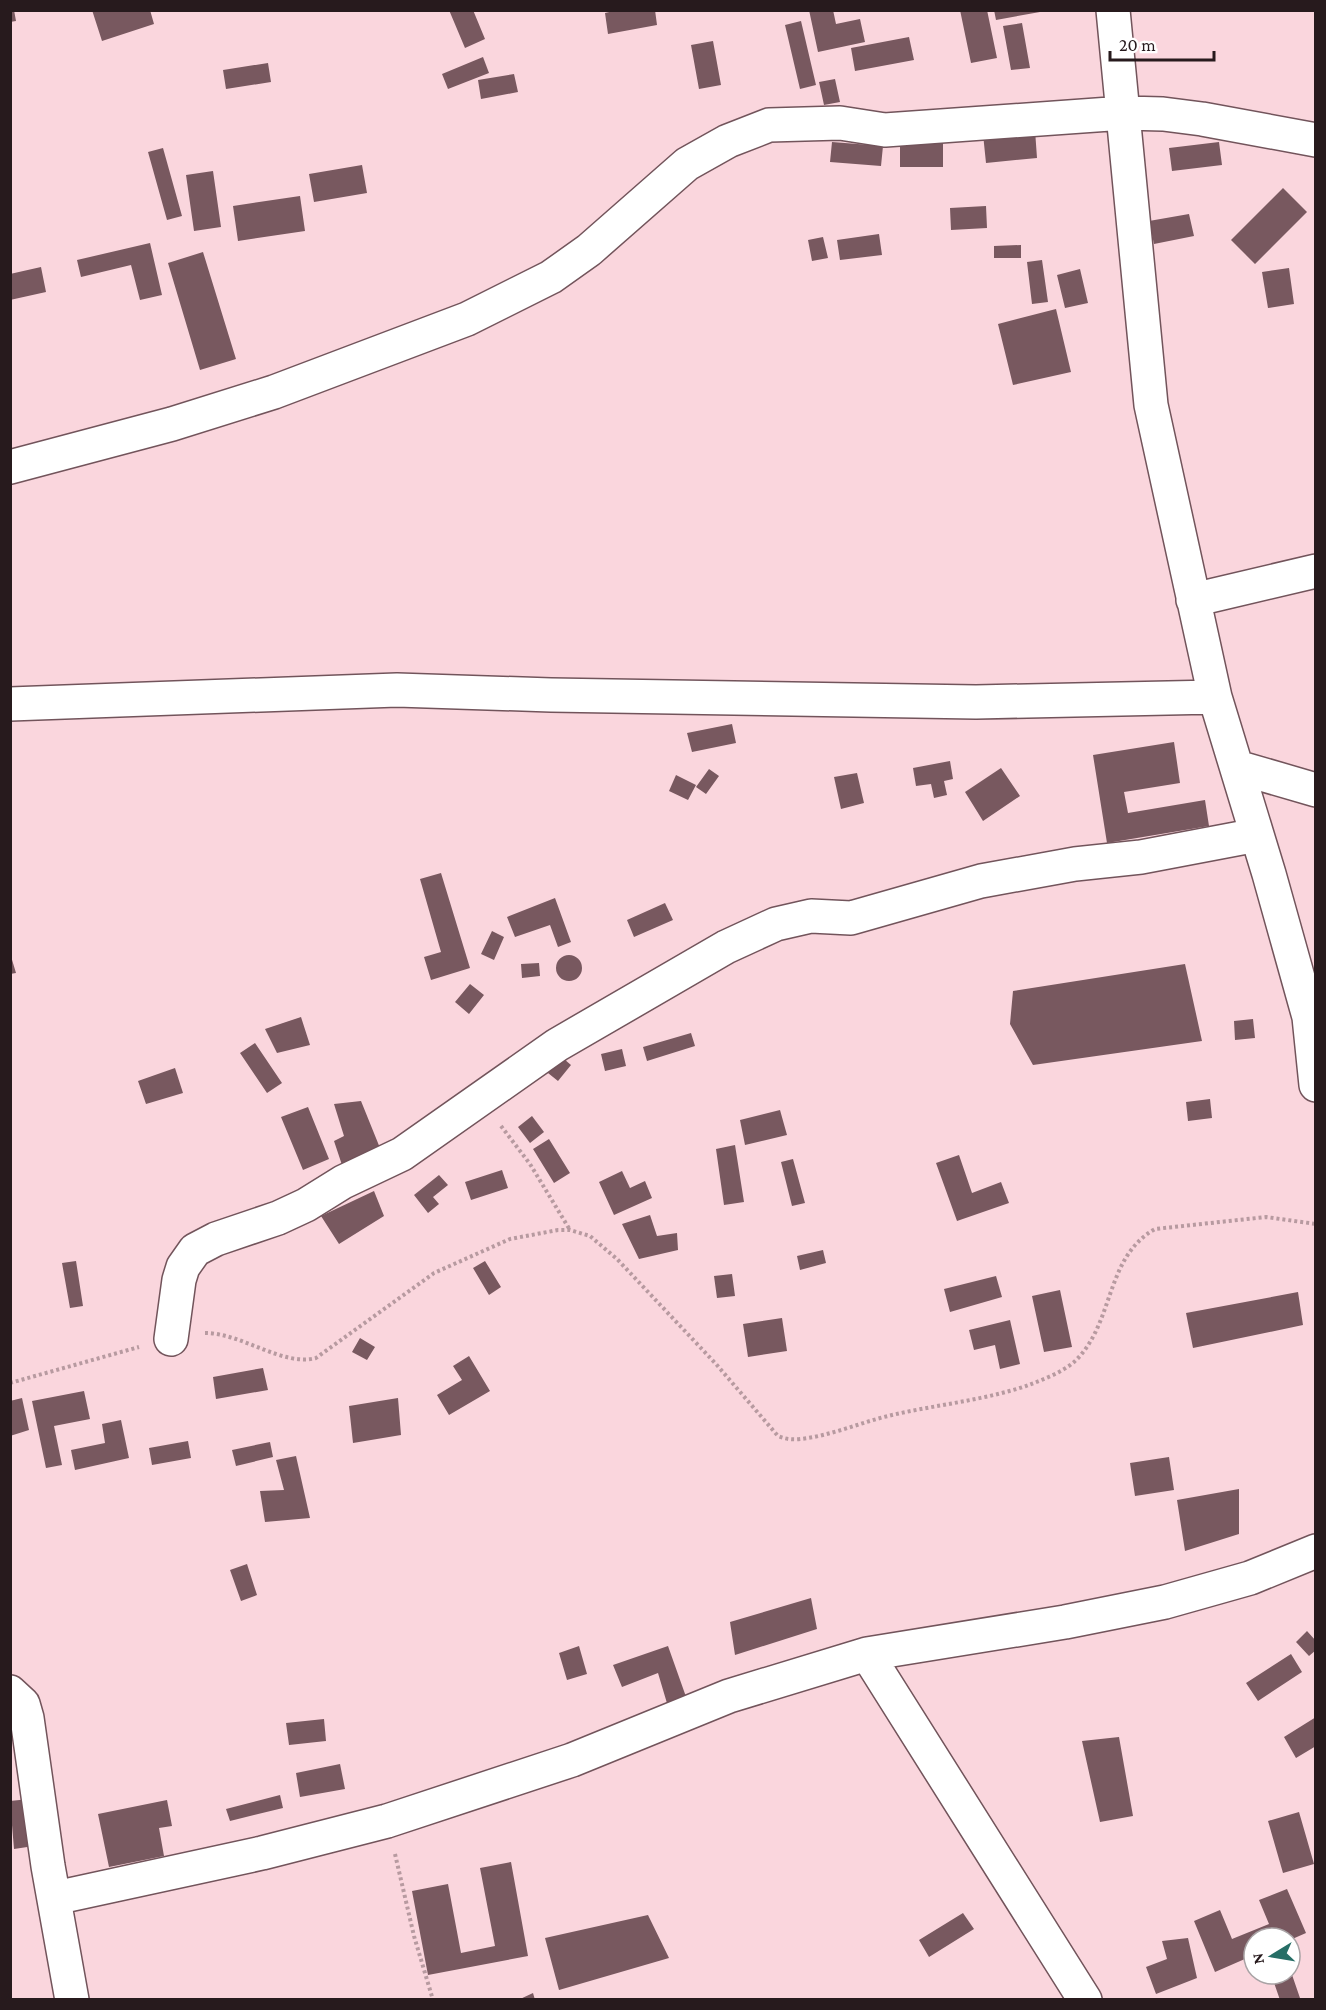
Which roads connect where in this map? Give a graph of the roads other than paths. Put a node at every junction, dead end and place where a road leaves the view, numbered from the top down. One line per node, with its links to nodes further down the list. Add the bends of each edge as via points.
1 (1113, 10): 2 (street)
2 (1124, 113): 3 (street, via 1202,119); 4 (street, via 885,130 840,123 769,126 728,141 687,164 589,250 551,277 467,320 274,392); 6 (street, via 1151,405)
3 (1316, 140)
4 (10, 467)
5 (1316, 571): 6 (street)
6 (1192, 600): 7 (street)
7 (1215, 698): 8 (street, via 976,702 397,690); 9 (street)
8 (10, 704)
9 (1237, 767): 10 (street); 11 (street)
10 (1316, 790)
11 (1257, 835): 12 (street, via 1309,1017); 13 (street, via 981,881 851,918 811,916 776,924 726,947 557,1045 402,1154 278,1218 195,1250 179,1280)
12 (1316, 1085)
13 (171, 1339)
14 (1316, 1551): 15 (street, via 1250,1578 1165,1602)
15 (867, 1654): 17 (street, via 729,1696 572,1760 387,1821); 19 (street)
16 (10, 1692): 17 (street, via 23,1704 27,1718)
17 (55, 1898): 18 (street)
18 (72, 2000)
19 (1085, 2000)

